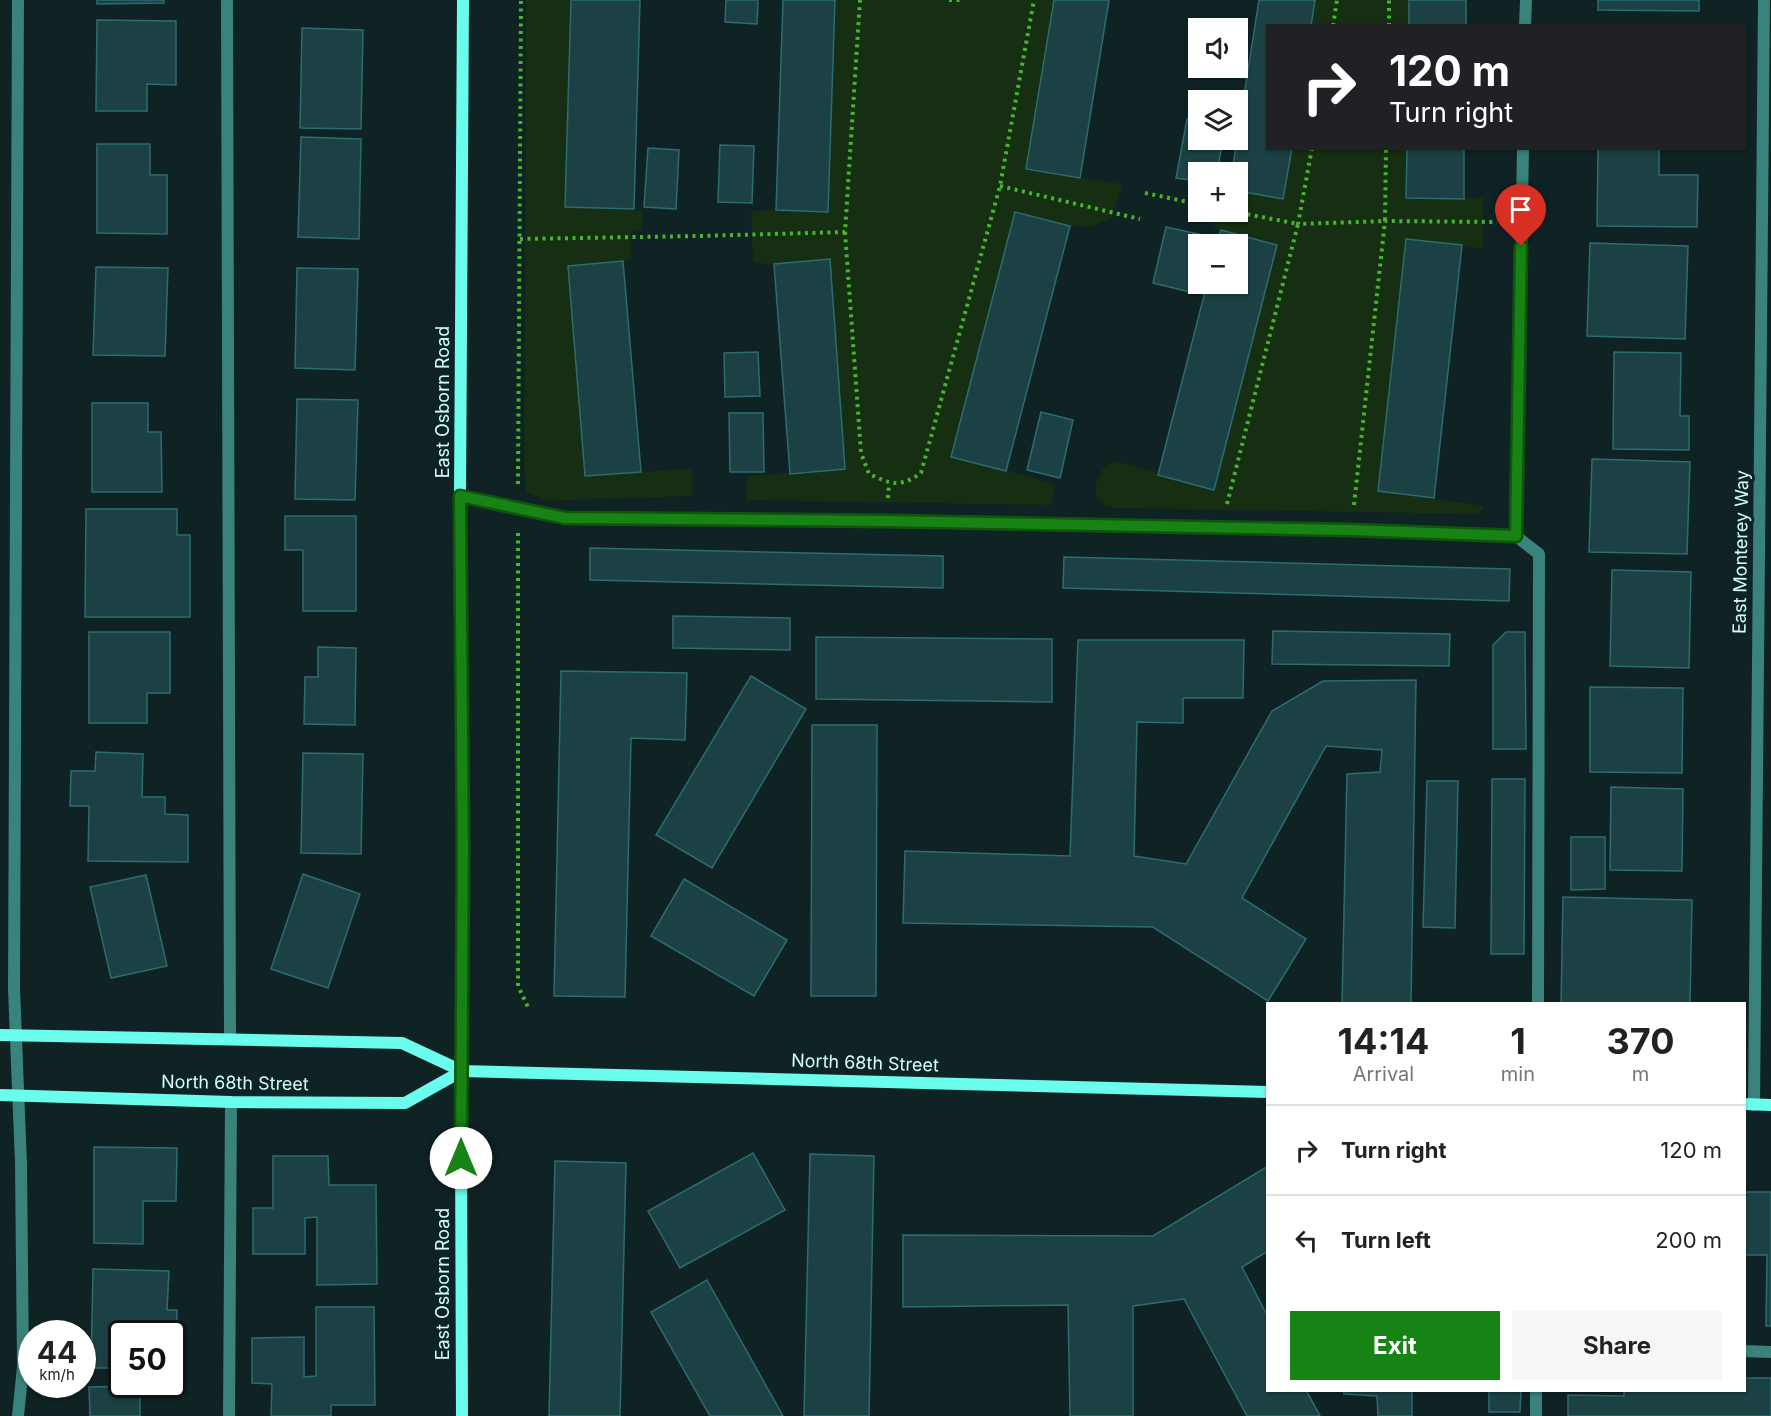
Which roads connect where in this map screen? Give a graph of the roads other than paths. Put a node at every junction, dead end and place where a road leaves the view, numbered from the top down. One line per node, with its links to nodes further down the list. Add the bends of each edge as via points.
1 (18, 0): 12 (street)
2 (227, 0): 13 (street)
3 (464, 0): 8 (main road, East Osborn Road)
4 (1526, 0): 6 (street)
5 (1764, 0): 19 (street, East Monterey Way)
6 (1526, 24)
7 (1523, 150): 9 (street)
8 (460, 496): 9 (street, via 565,518); 14 (main road, East Osborn Road)
9 (1516, 536): 10 (street, via 1539,554)
10 (1538, 1002)
11 (0, 1035): 12 (main road, North 68th Street)
12 (16, 1035): 13 (main road, North 68th Street); 17 (street)
13 (230, 1038): 14 (main road, North 68th Street, via 402,1043)
14 (462, 1071): 15 (main road, North 68th Street); 18 (main road, North 68th Street, via 405,1103); 26 (main road, East Osborn Road)
15 (1266, 1092)
16 (0, 1095): 17 (main road, North 68th Street)
17 (19, 1096): 18 (main road, North 68th Street); 24 (street, via 23,1367)
18 (231, 1102): 25 (street)
19 (1749, 1105): 20 (main road)
20 (1771, 1105)
21 (1746, 1351): 22 (street)
22 (1771, 1352)
23 (1536, 1392): 27 (street)
24 (18, 1416)
25 (229, 1416)
26 (462, 1416)
27 (1536, 1416)

